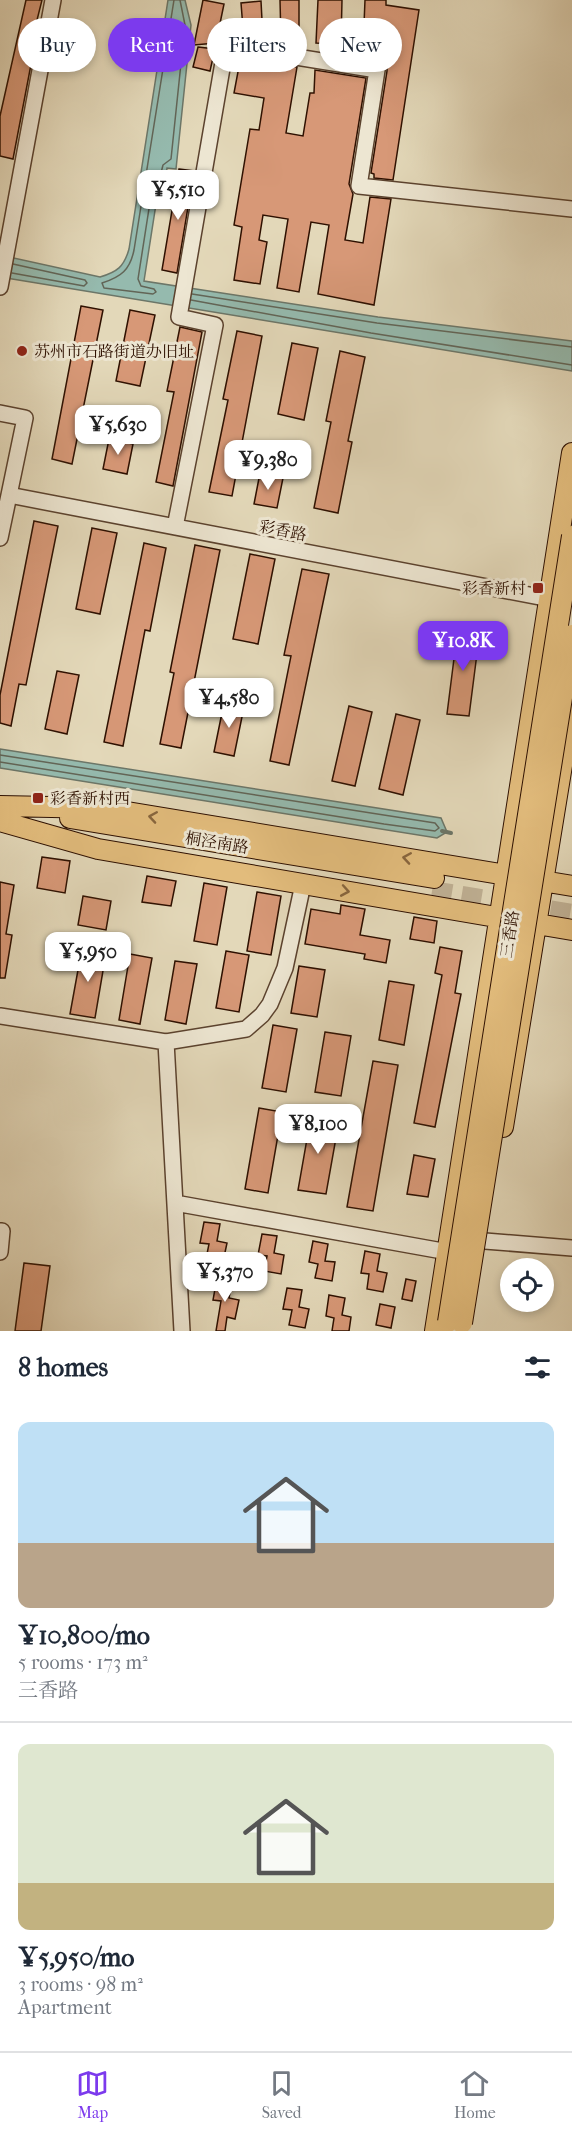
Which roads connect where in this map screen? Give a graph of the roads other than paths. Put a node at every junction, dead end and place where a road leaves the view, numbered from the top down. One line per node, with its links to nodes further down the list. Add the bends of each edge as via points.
1 (53, 0): 3 (street)
2 (572, 209): 7 (street, via 359,186 377,70 259,51 225,51 179,317 216,324)
3 (1, 283)
4 (0, 412): 6 (street, via 25,418)
5 (572, 453): 10 (main road)
6 (9, 495): 7 (street, 彩香路); 9 (street)
7 (175, 527): 10 (street, 彩香路)
8 (572, 536): 31 (main road, 三香路, bridge)
9 (0, 538)
10 (550, 599): 15 (main road)
11 (572, 635): 31 (main road, 三香路, bridge)
12 (572, 704): 16 (main road)
13 (0, 807): 18 (main road, one-way to 13, via 103,808)
14 (0, 821): 17 (main road, via 98,849); 18 (main road, 桐泾南路)
15 (507, 875): 16 (main road); 18 (main road); 20 (main road)
16 (543, 881): 19 (main road); 21 (main road)
17 (303, 884): 18 (main road, one-way to 18); 24 (street, via 290,951 262,1015 246,1029)
18 (438, 885): 20 (main road)
19 (572, 886)
20 (500, 918): 21 (main road); 30 (main road)
21 (536, 924): 22 (main road); 27 (main road)
22 (572, 930)
23 (0, 1016): 24 (street)
24 (166, 1042): 25 (street)
25 (175, 1203): 30 (street); 32 (street)
26 (0, 1231): 29 (street)
27 (485, 1241): 28 (street); 31 (main road)
28 (572, 1248)
29 (0, 1252)
30 (448, 1252): 31 (main road)
31 (454, 1328)
32 (182, 1331)

